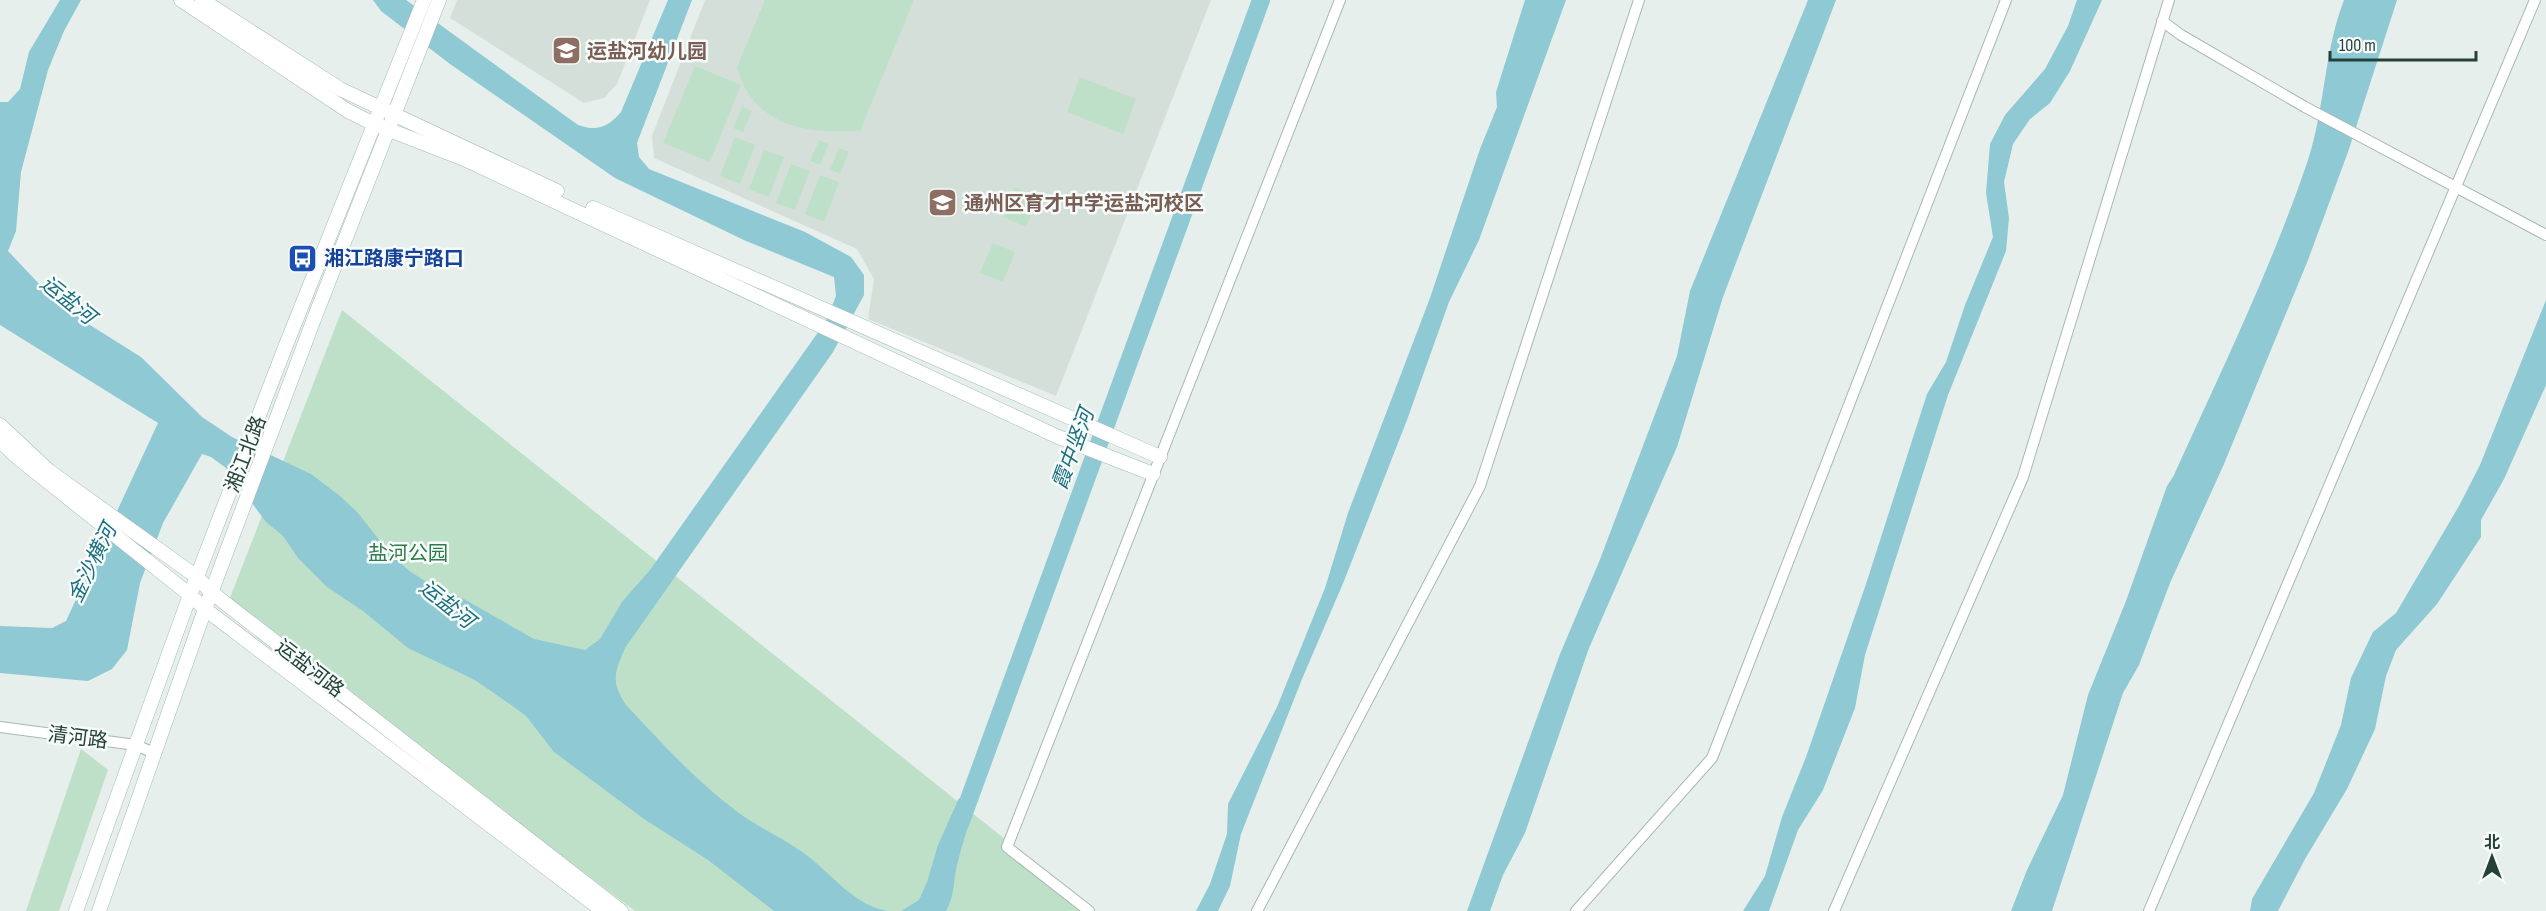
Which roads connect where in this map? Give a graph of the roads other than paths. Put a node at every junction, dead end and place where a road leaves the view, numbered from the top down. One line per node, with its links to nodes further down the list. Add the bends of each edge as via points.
1 (181, 0): 13 (street, via 348,111)
2 (202, 0): 11 (street, via 340,88)
3 (1340, 0): 19 (street)
4 (1639, 0): 33 (street, via 1480,486)
5 (2006, 0): 34 (street, via 1712,758)
6 (2169, 0): 10 (street)
7 (2535, 0): 15 (street)
8 (423, 3): 11 (street, 湘江北路)
9 (437, 6): 12 (street, 湘江北路)
10 (2162, 21): 15 (street, via 2305,107); 35 (street, via 2023,477)
11 (381, 107): 12 (street); 13 (street, 湘江北路)
12 (394, 114): 14 (street, 湘江北路); 19 (street, via 616,220)
13 (374, 124): 14 (street); 21 (street, 湘江北路)
14 (388, 130): 20 (street, via 555,200 1056,436); 22 (street, 湘江北路)
15 (2456, 187): 16 (street); 36 (street)
16 (2546, 235)
17 (0, 425): 21 (street, 运盐河路, via 49,471)
18 (0, 441): 23 (street, 运盐河路)
19 (1160, 457): 20 (street)
20 (1153, 474): 32 (street, via 1007,847)
21 (197, 578): 22 (street, 运盐河路); 23 (street, 湘江北路)
22 (212, 591): 24 (street, 湘江北路); 31 (street, 运盐河路)
23 (190, 595): 24 (street, 运盐河路); 26 (street, 湘江北路)
24 (205, 609): 27 (street, 湘江北路); 30 (street, 运盐河路)
25 (0, 727): 26 (street, 清河路)
26 (136, 745): 27 (street, 清河路); 28 (street, 湘江北路)
27 (154, 753): 29 (street, 湘江北路)
28 (76, 911)
29 (99, 911)
30 (603, 911)
31 (621, 911)
32 (1089, 911)
33 (1257, 911)
34 (1576, 911)
35 (1834, 911)
36 (2150, 911)

